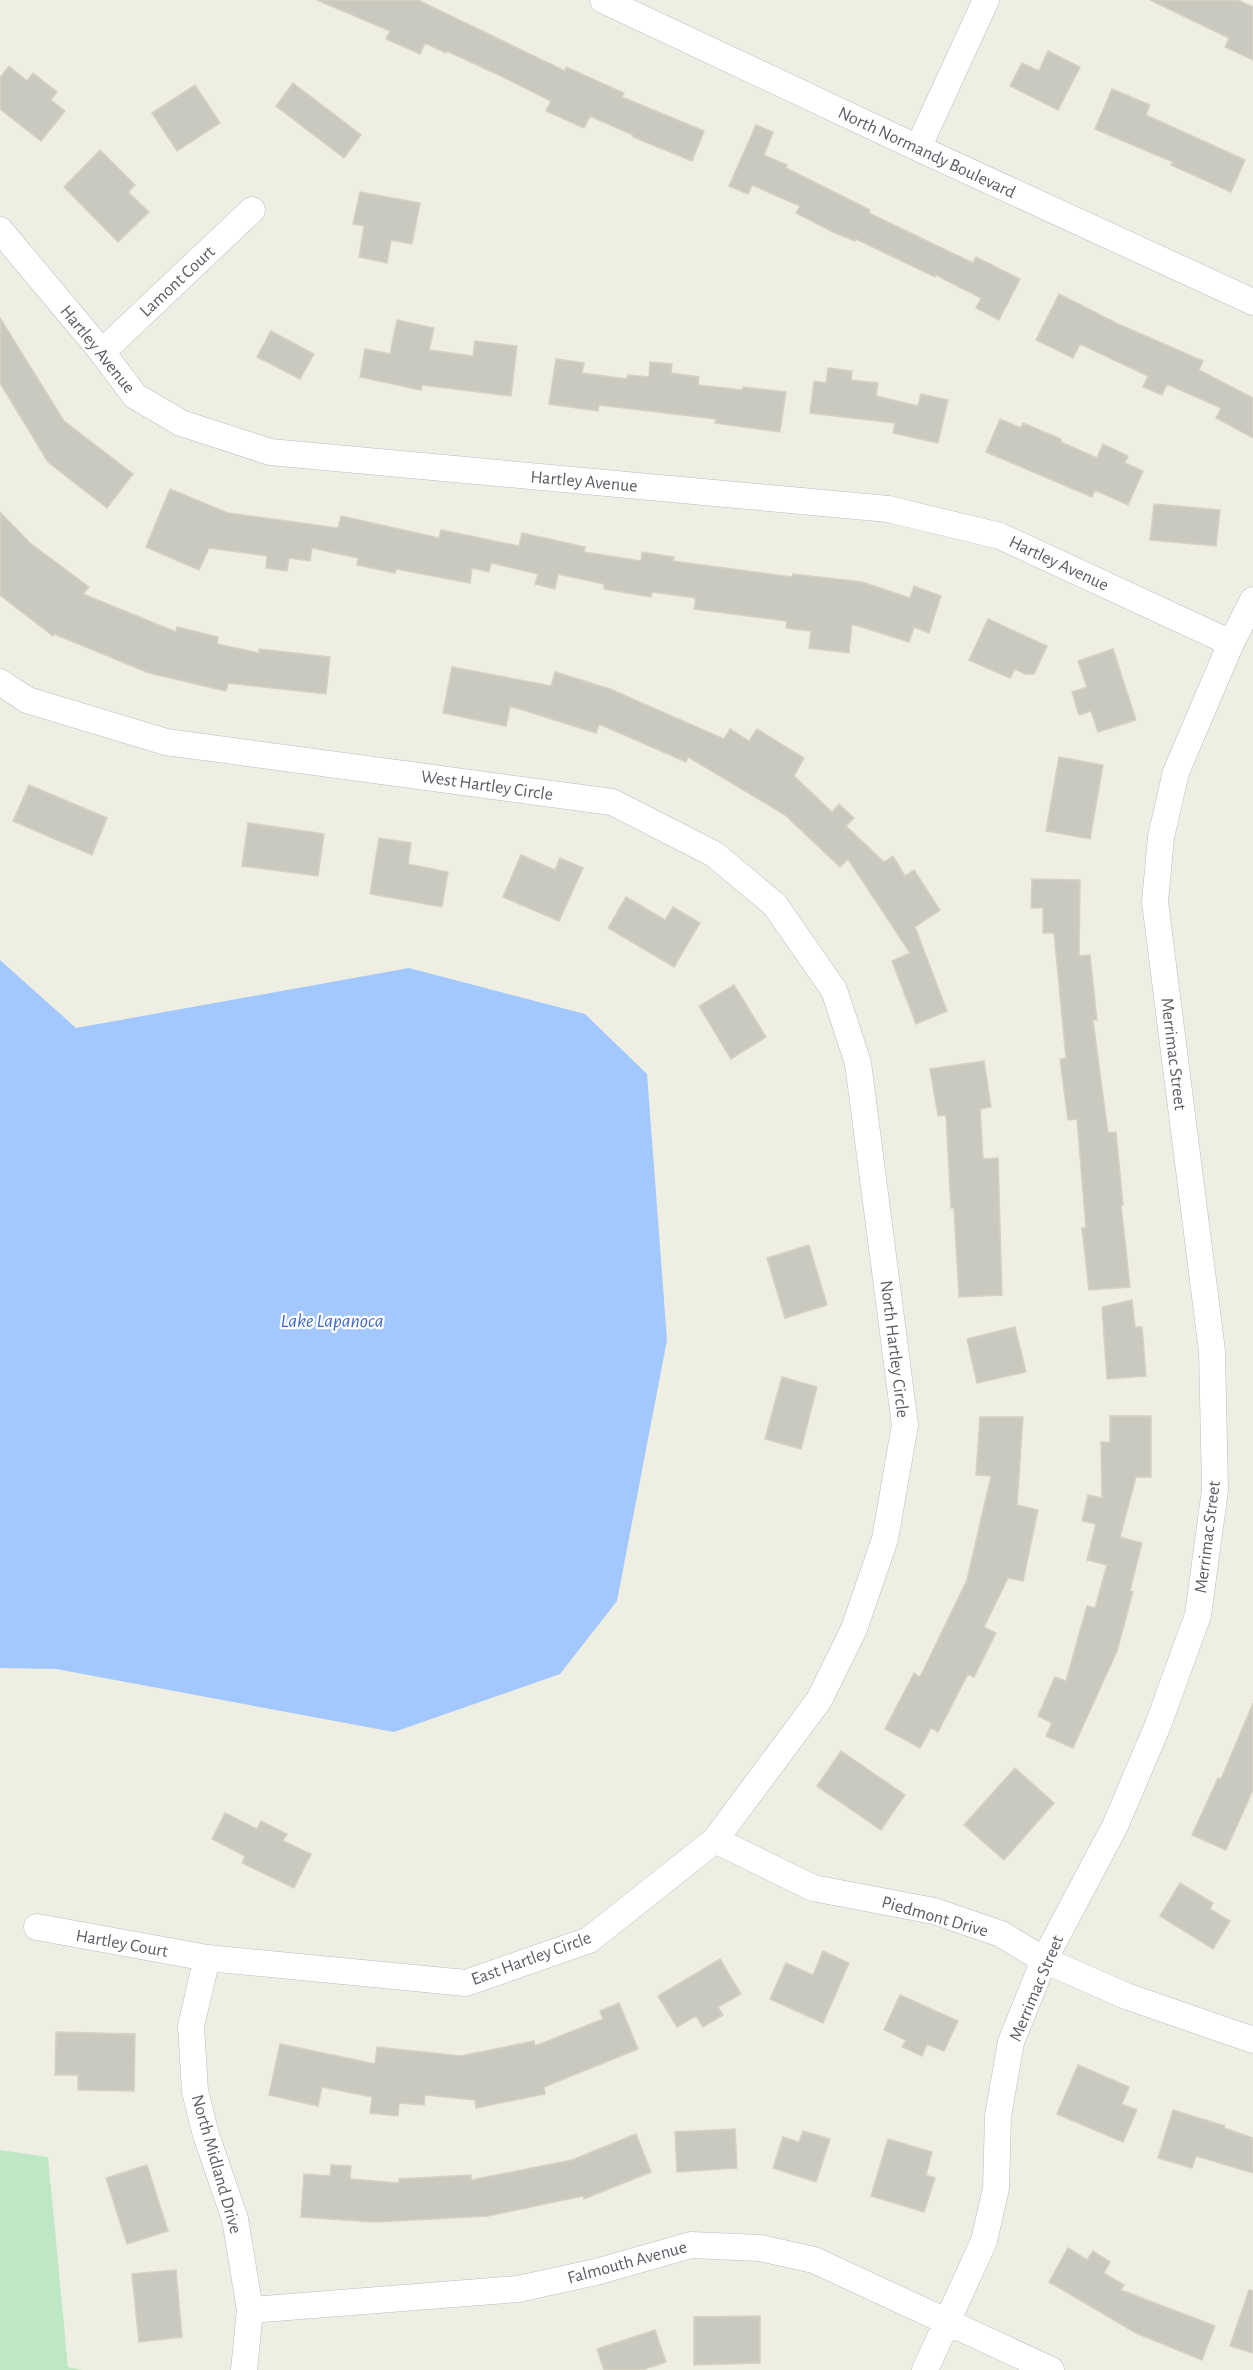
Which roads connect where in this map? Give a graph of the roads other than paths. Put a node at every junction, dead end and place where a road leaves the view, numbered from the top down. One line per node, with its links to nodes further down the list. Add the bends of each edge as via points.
1 (603, 0): 3 (street, North Normandy Boulevard)
2 (986, 0): 3 (street)
3 (918, 148): 6 (street, North Normandy Boulevard)
4 (252, 210): 7 (street, Lamont Court)
5 (0, 230): 7 (street, Hartley Avenue)
6 (1253, 302)
7 (102, 352): 9 (street, Hartley Avenue, via 135,396 181,423 270,452 888,508 1000,536)
8 (1253, 600): 9 (street, Merrimac Street)
9 (1231, 643): 15 (street, Merrimac Street, via 1176,772 1161,837 1155,902 1212,1351 1215,1490 1197,1615 1158,1725 1115,1826)
10 (0, 682): 11 (street, West Hartley Circle, via 27,699 166,742 612,802 714,854 775,905 834,990)
11 (858, 1063): 12 (street, North Hartley Circle, via 905,1425 885,1539 854,1629 819,1700)
12 (715, 1840): 14 (street, East Hartley Circle, via 589,1940 466,1983); 15 (street, Piedmont Drive, via 813,1888 934,1911 1001,1934)
13 (37, 1927): 14 (street, Hartley Court)
14 (207, 1958): 17 (street, North Midland Drive, via 191,2026 195,2091 236,2219)
15 (1044, 1960): 16 (street, Piedmont Drive, via 1126,1996); 18 (street, Merrimac Street, via 1011,2042 998,2116 996,2188 984,2241)
16 (1253, 2040)
17 (250, 2310): 18 (street, Falmouth Avenue, via 518,2289 596,2272 691,2244 760,2248 814,2260); 19 (street, North Midland Drive)
18 (948, 2321): 20 (street, Merrimac Street); 21 (street, Falmouth Avenue)
19 (244, 2370)
20 (925, 2370)
21 (1052, 2370)

